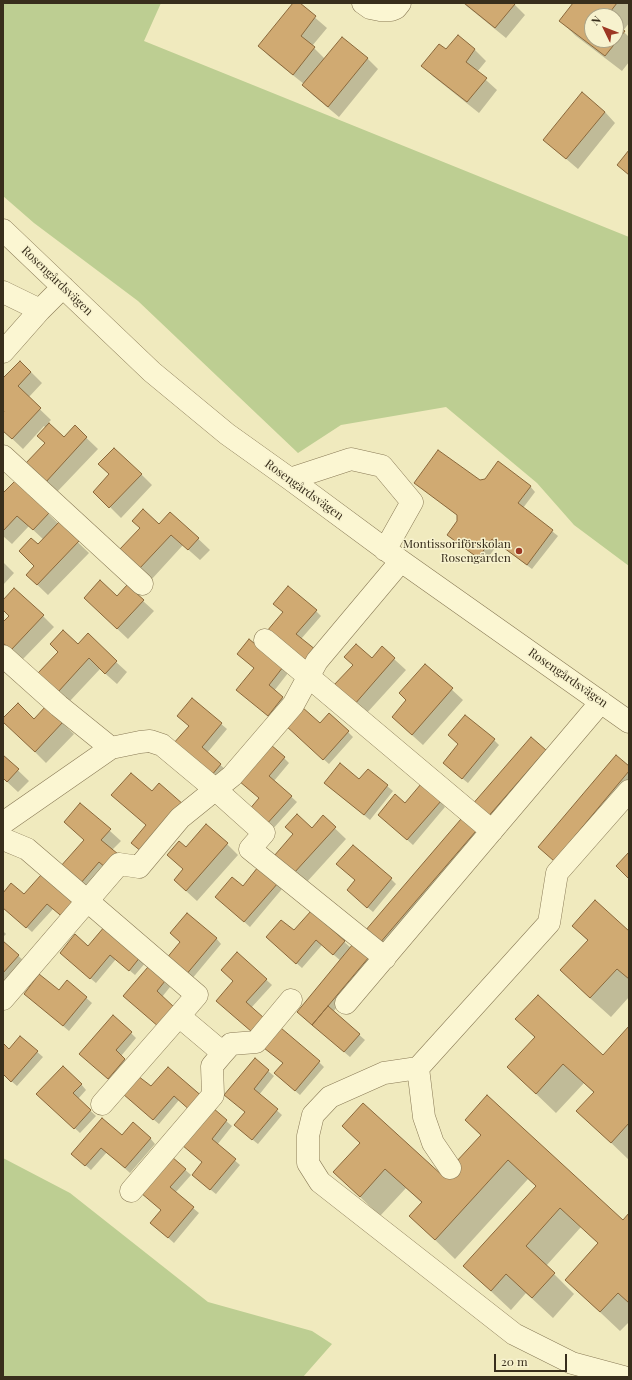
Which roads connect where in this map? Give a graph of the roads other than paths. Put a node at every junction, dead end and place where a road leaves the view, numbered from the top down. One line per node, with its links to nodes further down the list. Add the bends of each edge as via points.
1 (363, 3): 2 (street, via 370,8 391,10)
2 (400, 3)
3 (3, 230): 4 (street, Rosengårdsvägen)
4 (63, 287): 6 (street); 9 (street, Rosengårdsvägen, via 152,372 227,434)
5 (3, 292): 6 (street)
6 (40, 310): 7 (street)
7 (3, 352)
8 (3, 456): 11 (street)
9 (290, 479): 10 (street, Rosengårdsvägen); 10 (street, via 351,459 382,466 412,502)
10 (393, 556): 14 (street, via 317,661); 15 (street, Rosengårdsvägen)
11 (142, 584)
12 (265, 640): 14 (street)
13 (3, 656): 17 (street)
14 (309, 678): 18 (street, via 293,705 232,776); 21 (street)
15 (601, 702): 16 (street, Rosengårdsvägen); 21 (street)
16 (629, 722)
17 (111, 748): 18 (street, via 150,741 162,745); 20 (street)
18 (216, 790): 23 (street, via 180,818 139,867 119,864); 24 (street, via 264,833 250,849)
19 (629, 791): 30 (street, via 557,873 549,923)
20 (3, 823)
21 (492, 831): 24 (street)
22 (3, 839): 23 (street, via 27,849)
23 (87, 901): 25 (street); 28 (street, via 197,995)
24 (385, 958): 27 (street)
25 (3, 999)
26 (291, 1000): 29 (street, via 256,1042 231,1044)
27 (346, 1003)
28 (179, 1016): 29 (street); 31 (street)
29 (223, 1053): 33 (street, via 212,1066 213,1095)
30 (418, 1068): 32 (street, via 424,1118 433,1143); 34 (street, via 384,1073 330,1097 313,1115 308,1136 308,1163 320,1182 514,1334 572,1363)
31 (102, 1104)
32 (450, 1168)
33 (131, 1191)
34 (624, 1377)

